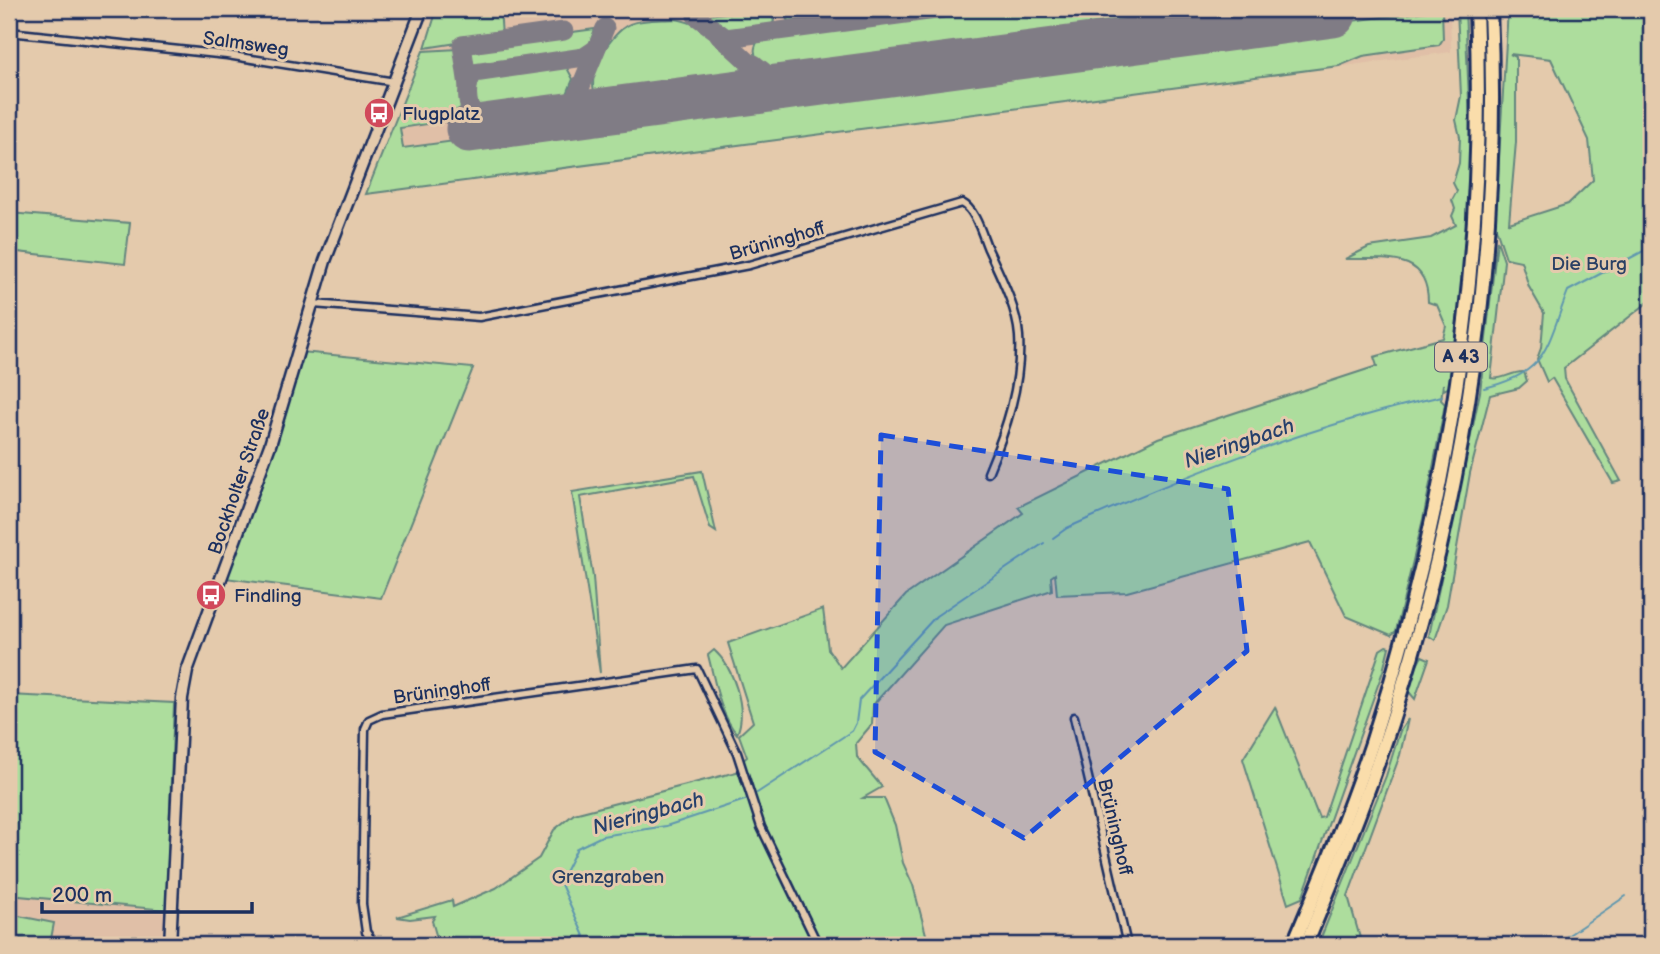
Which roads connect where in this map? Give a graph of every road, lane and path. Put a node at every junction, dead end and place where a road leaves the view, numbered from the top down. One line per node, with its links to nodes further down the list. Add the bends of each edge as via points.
1 (422, 9): 7 (street, Bockholter Straße)
2 (1476, 9): 15 (highway, A 43, via 1478,121 1470,282 1444,463 1416,591 1371,744)
3 (1490, 9): 6 (highway, A 43)
4 (1497, 9): 6 (highway)
5 (9, 32): 7 (street, Salmsweg, via 227,55)
6 (1492, 42): 15 (highway, A 43, via 1482,284 1471,384 1444,530 1396,709 1350,838)
7 (395, 82): 8 (street, Bockholter Straße, via 325,261)
8 (313, 304): 9 (street, Brüninghoff, via 479,317 749,265 962,203 971,211 993,260 1019,334 1013,401); 11 (street, Bockholter Straße, via 270,445 184,685)
9 (988, 473)
10 (1074, 717): 14 (street, Brüninghoff)
11 (170, 945)
12 (375, 945): 13 (street, Brüninghoff, via 366,932 362,904 365,729 369,720 382,714 697,669 737,753 761,827)
13 (818, 945)
14 (1127, 945)
15 (1296, 945)

